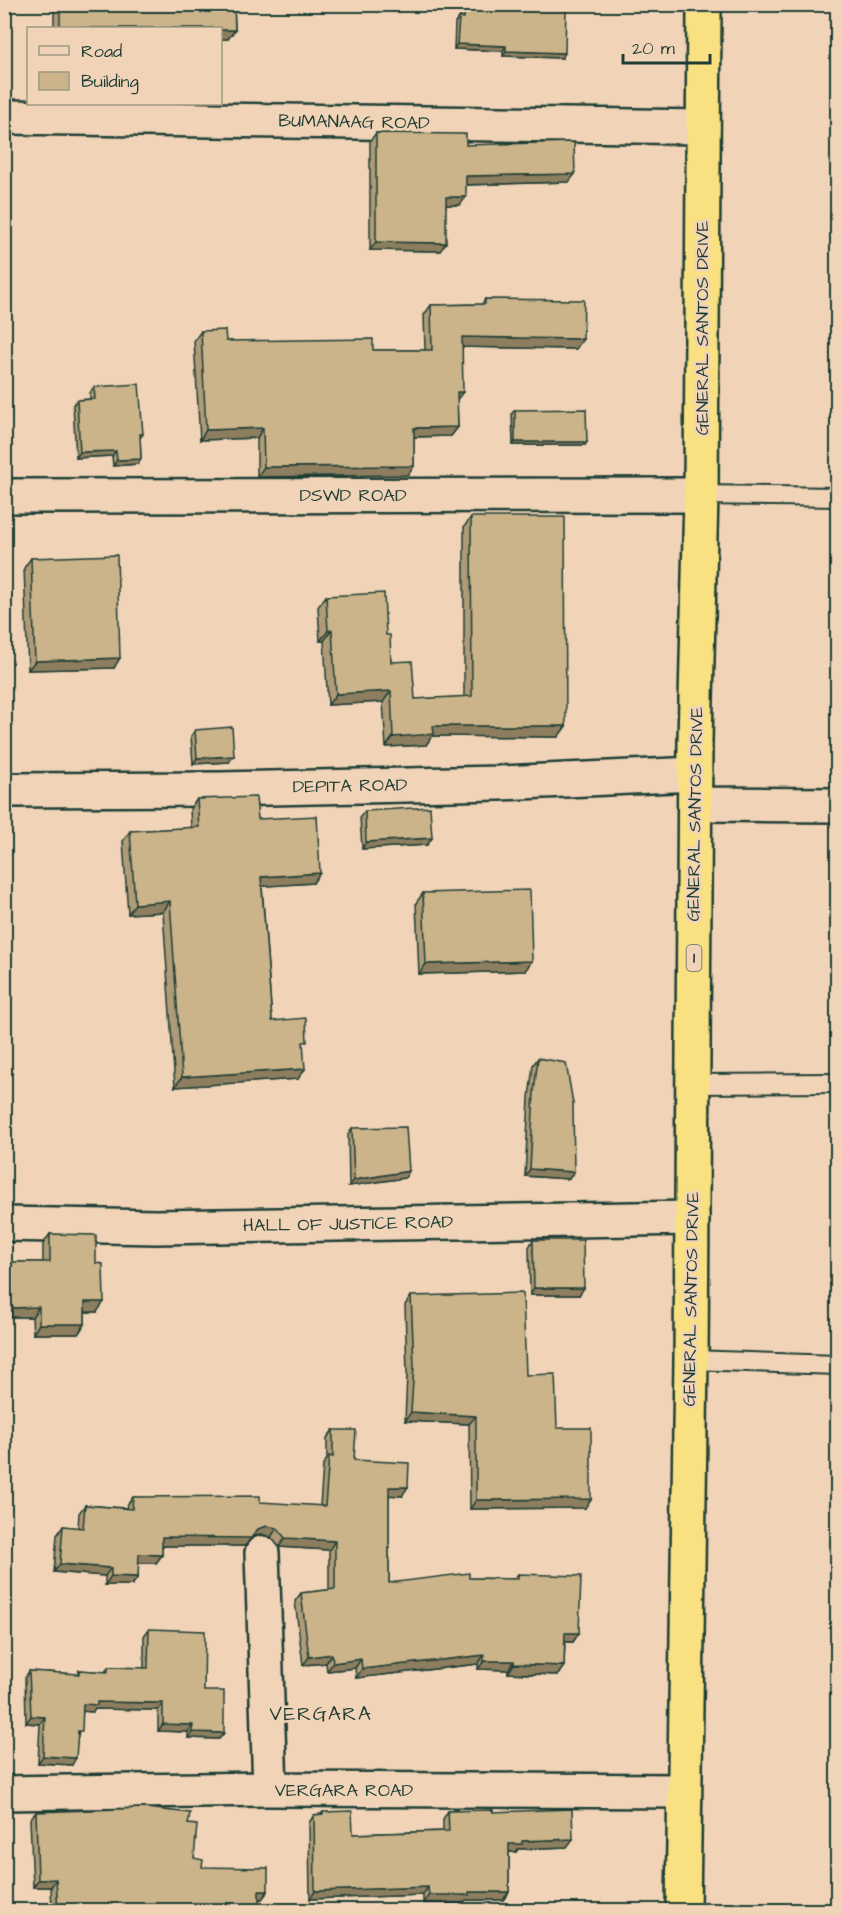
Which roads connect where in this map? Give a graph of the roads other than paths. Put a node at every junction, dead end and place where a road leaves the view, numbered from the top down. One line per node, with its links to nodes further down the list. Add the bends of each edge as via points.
1 (704, 4): 3 (highway, GENERAL SANTOS DRIVE / 1)
2 (4, 117): 3 (street, BUMANAAG ROAD)
3 (703, 127): 5 (highway, GENERAL SANTOS DRIVE / 1)
4 (4, 495): 5 (street, DSWD ROAD)
5 (701, 495): 6 (lane); 7 (highway, GENERAL SANTOS DRIVE / 1)
6 (837, 496)
7 (695, 789): 8 (street, DEPITA ROAD, via 476,783); 9 (street, DEPITA ROAD); 10 (highway, GENERAL SANTOS DRIVE / 1)
8 (4, 790)
9 (837, 805)
10 (693, 1083): 11 (lane); 12 (highway, GENERAL SANTOS DRIVE / 1)
11 (837, 1083)
12 (692, 1218): 13 (street, HALL OF JUSTICE ROAD, via 156,1227); 14 (highway, GENERAL SANTOS DRIVE / 1)
13 (4, 1224)
14 (691, 1360): 15 (lane); 18 (highway, GENERAL SANTOS DRIVE / 1)
15 (837, 1365)
16 (262, 1553): 17 (street)
17 (270, 1789): 18 (street, VERGARA ROAD); 19 (street, VERGARA ROAD)
18 (683, 1791): 20 (highway, GENERAL SANTOS DRIVE / 1)
19 (4, 1793)
20 (683, 1911)

